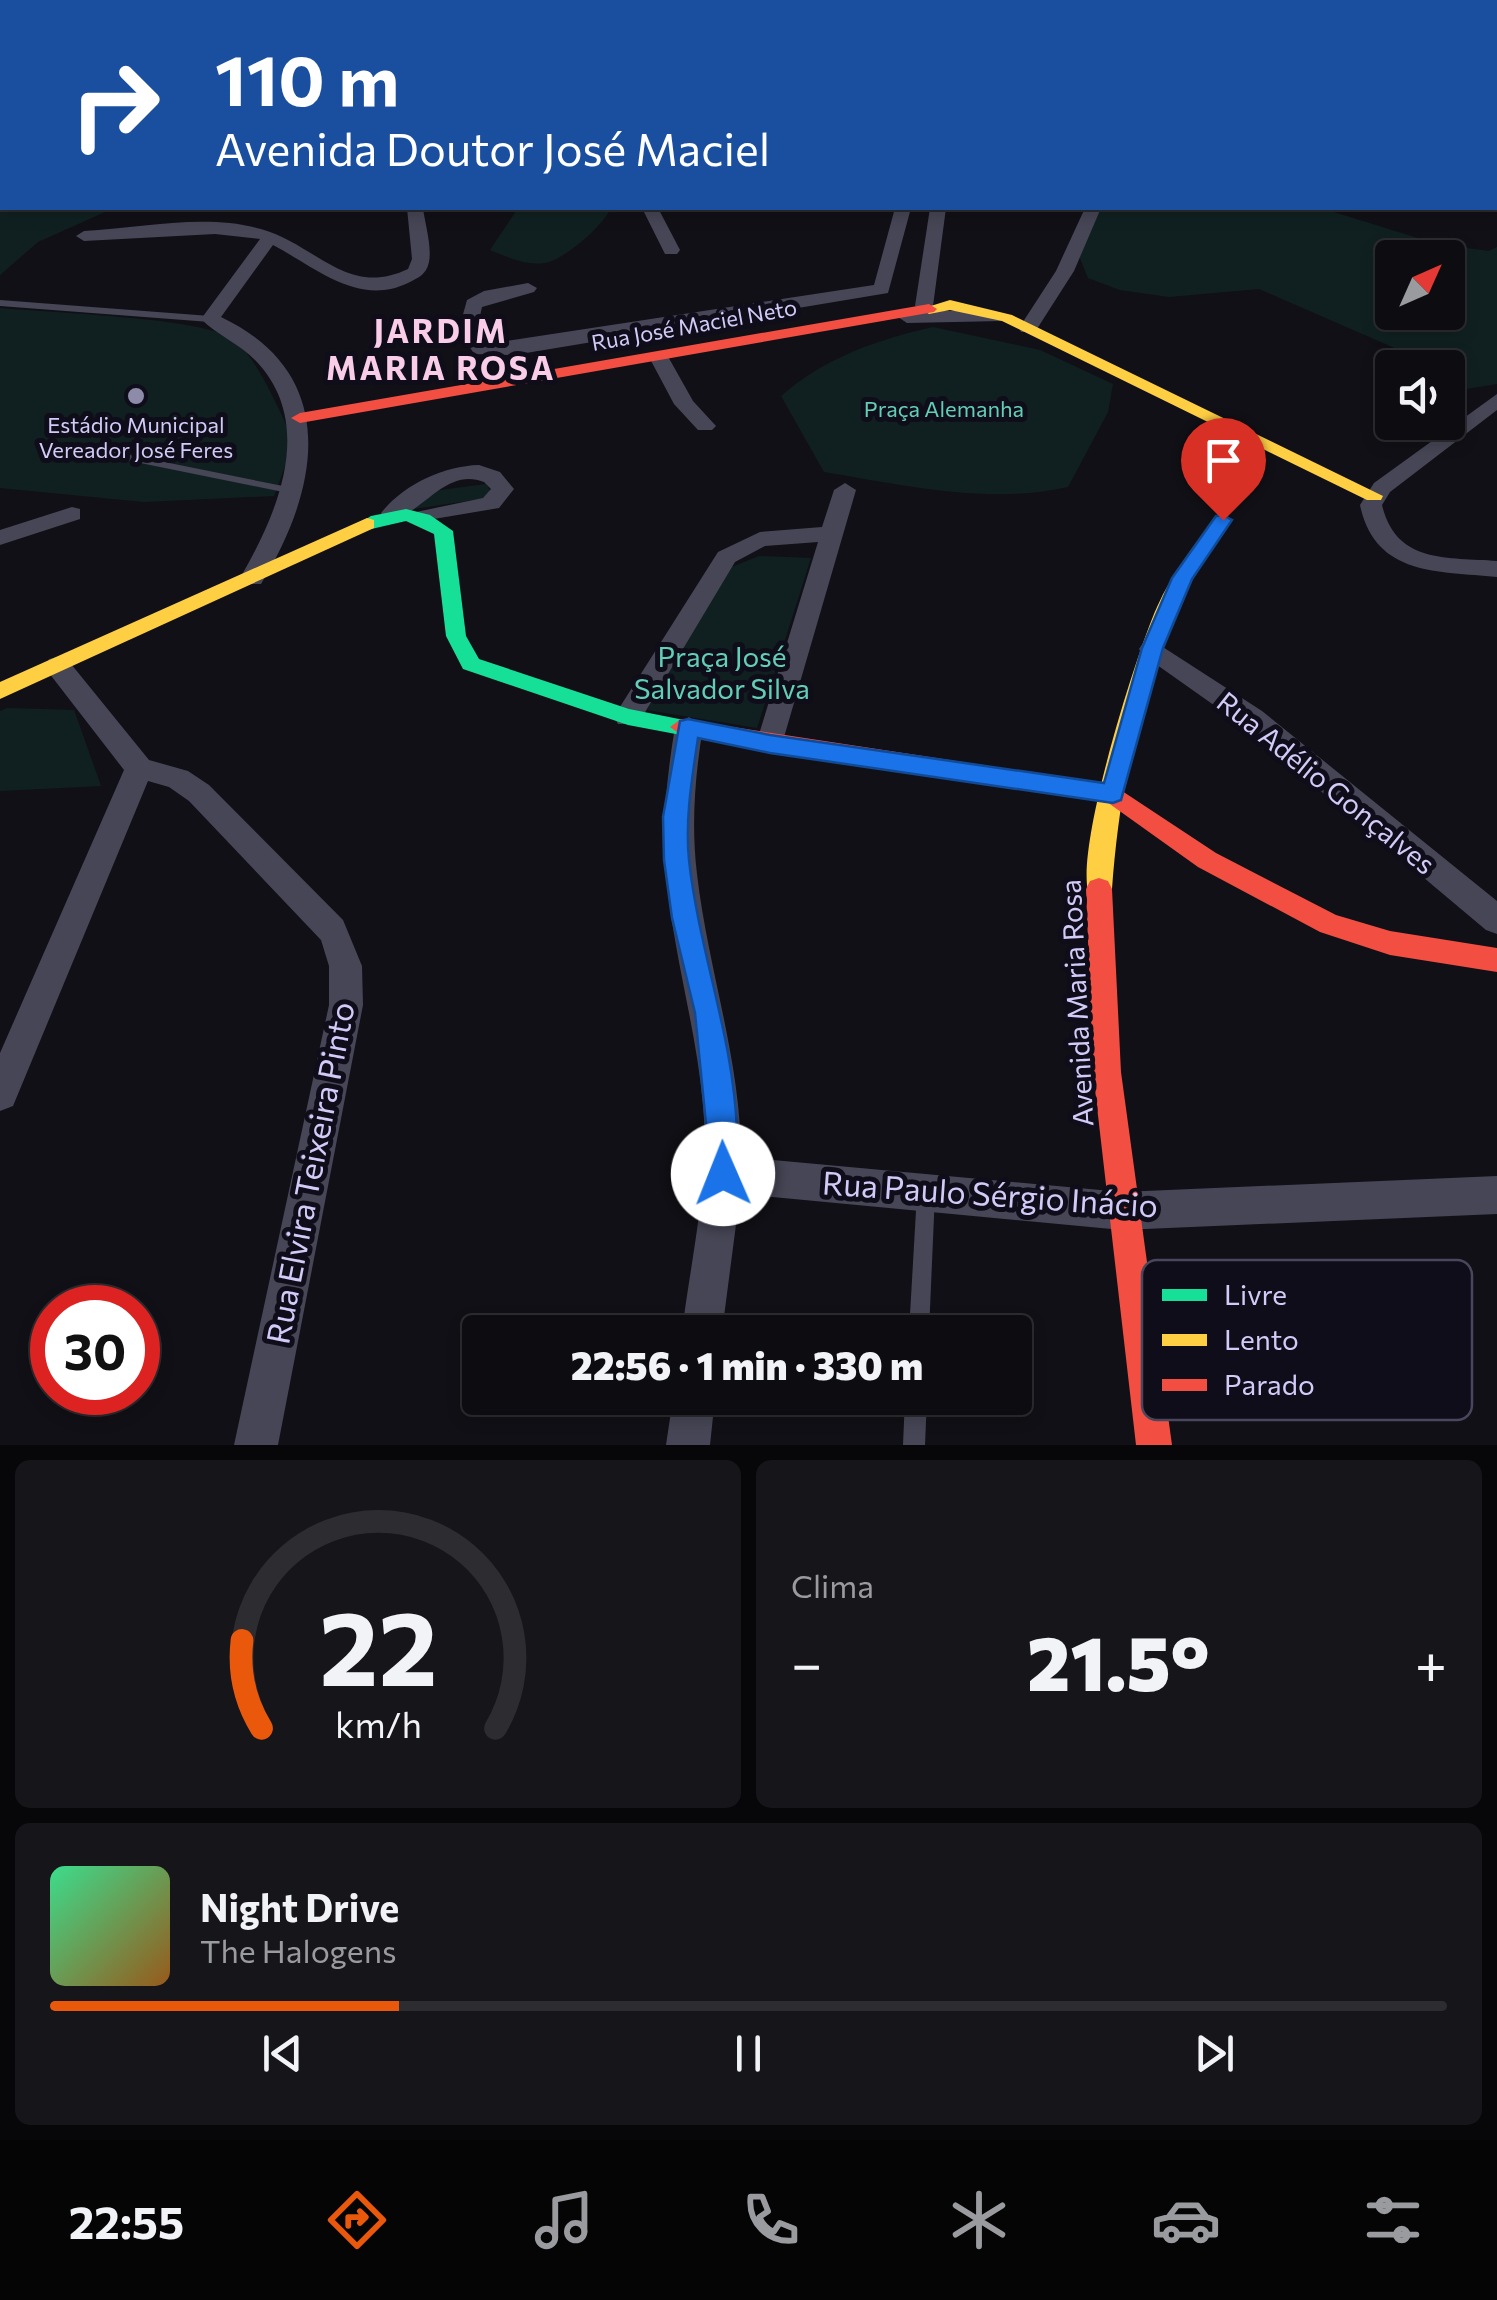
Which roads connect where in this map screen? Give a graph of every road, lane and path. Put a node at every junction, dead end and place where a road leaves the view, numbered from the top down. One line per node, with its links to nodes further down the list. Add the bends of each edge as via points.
1 (415, 210): 7 (street, via 421,259 416,272 389,286 351,283)
2 (651, 210): 8 (street)
3 (902, 210): 11 (street, via 882,289)
4 (938, 210): 12 (street)
5 (1092, 210): 14 (street, via 1065,271)
6 (84, 236): 7 (street, via 236,231)
7 (270, 238): 13 (street)
8 (671, 250)
9 (528, 288): 11 (street, via 472,304 468,329 480,350)
10 (0, 303): 13 (lane)
11 (768, 308): 15 (street)
12 (924, 310): 14 (main road, Rua José Maciel Neto, via 968,306); 15 (main road, Rua José Maciel Neto)
13 (210, 319): 18 (street, via 248,338)
14 (1028, 328): 23 (main road, Rua José Maciel Neto)
15 (789, 334): 16 (main road, Rua José Maciel Neto)
16 (660, 357): 18 (main road, Rua José Maciel Neto); 19 (street, via 684,404)
17 (1497, 400): 23 (street)
18 (300, 418): 21 (street)
19 (706, 426)
20 (100, 452): 21 (lane)
21 (288, 490): 31 (street, via 270,551)
22 (845, 490): 28 (street)
23 (1374, 496): 30 (street, via 1372,520 1392,551)
24 (392, 512): 26 (main road); 26 (street, via 452,476 486,474 503,489 491,503); 31 (main road)
25 (72, 514): 29 (street)
26 (424, 517): 35 (main road, via 443,530 456,636 471,664)
27 (1223, 520): 32 (main road, Avenida Maria Rosa, via 1182,578)
28 (834, 534): 35 (street, via 760,539 726,558); 37 (street)
29 (0, 538)
30 (1497, 568)
31 (252, 578): 33 (main road)
32 (1152, 648): 39 (main road, Avenida Maria Rosa); 40 (street, Rua Adélio Gonçalves, via 1252,718)
33 (58, 666): 34 (main road); 38 (street)
34 (0, 691)
35 (628, 717): 36 (main road)
36 (688, 727): 37 (main road); 43 (street, via 676,860 709,1013)
37 (770, 744): 39 (main road)
38 (139, 768): 42 (street); 53 (street, Rua Elvira Teixeira Pinto, via 199,793 332,930 349,975)
39 (1113, 794): 41 (main road, via 1207,860 1330,924 1390,943); 46 (main road, Avenida Maria Rosa, via 1100,858 1098,922)
40 (1497, 920)
41 (1497, 960)
42 (0, 1094)
43 (723, 1174): 44 (street, Rua Paulo Sérgio Inácio); 47 (street)
44 (926, 1192): 46 (street, Rua Paulo Sérgio Inácio); 48 (lane)
45 (1497, 1194): 46 (street, Rua Paulo Sérgio Inácio)
46 (1122, 1212): 49 (main road, Avenida Maria Rosa)
47 (704, 1315)
48 (921, 1315)
49 (1142, 1358)
50 (692, 1415): 54 (street)
51 (915, 1415): 55 (lane)
52 (1151, 1420): 56 (main road, Avenida Maria Rosa)
53 (256, 1445)
54 (688, 1445)
55 (914, 1445)
56 (1154, 1445)

